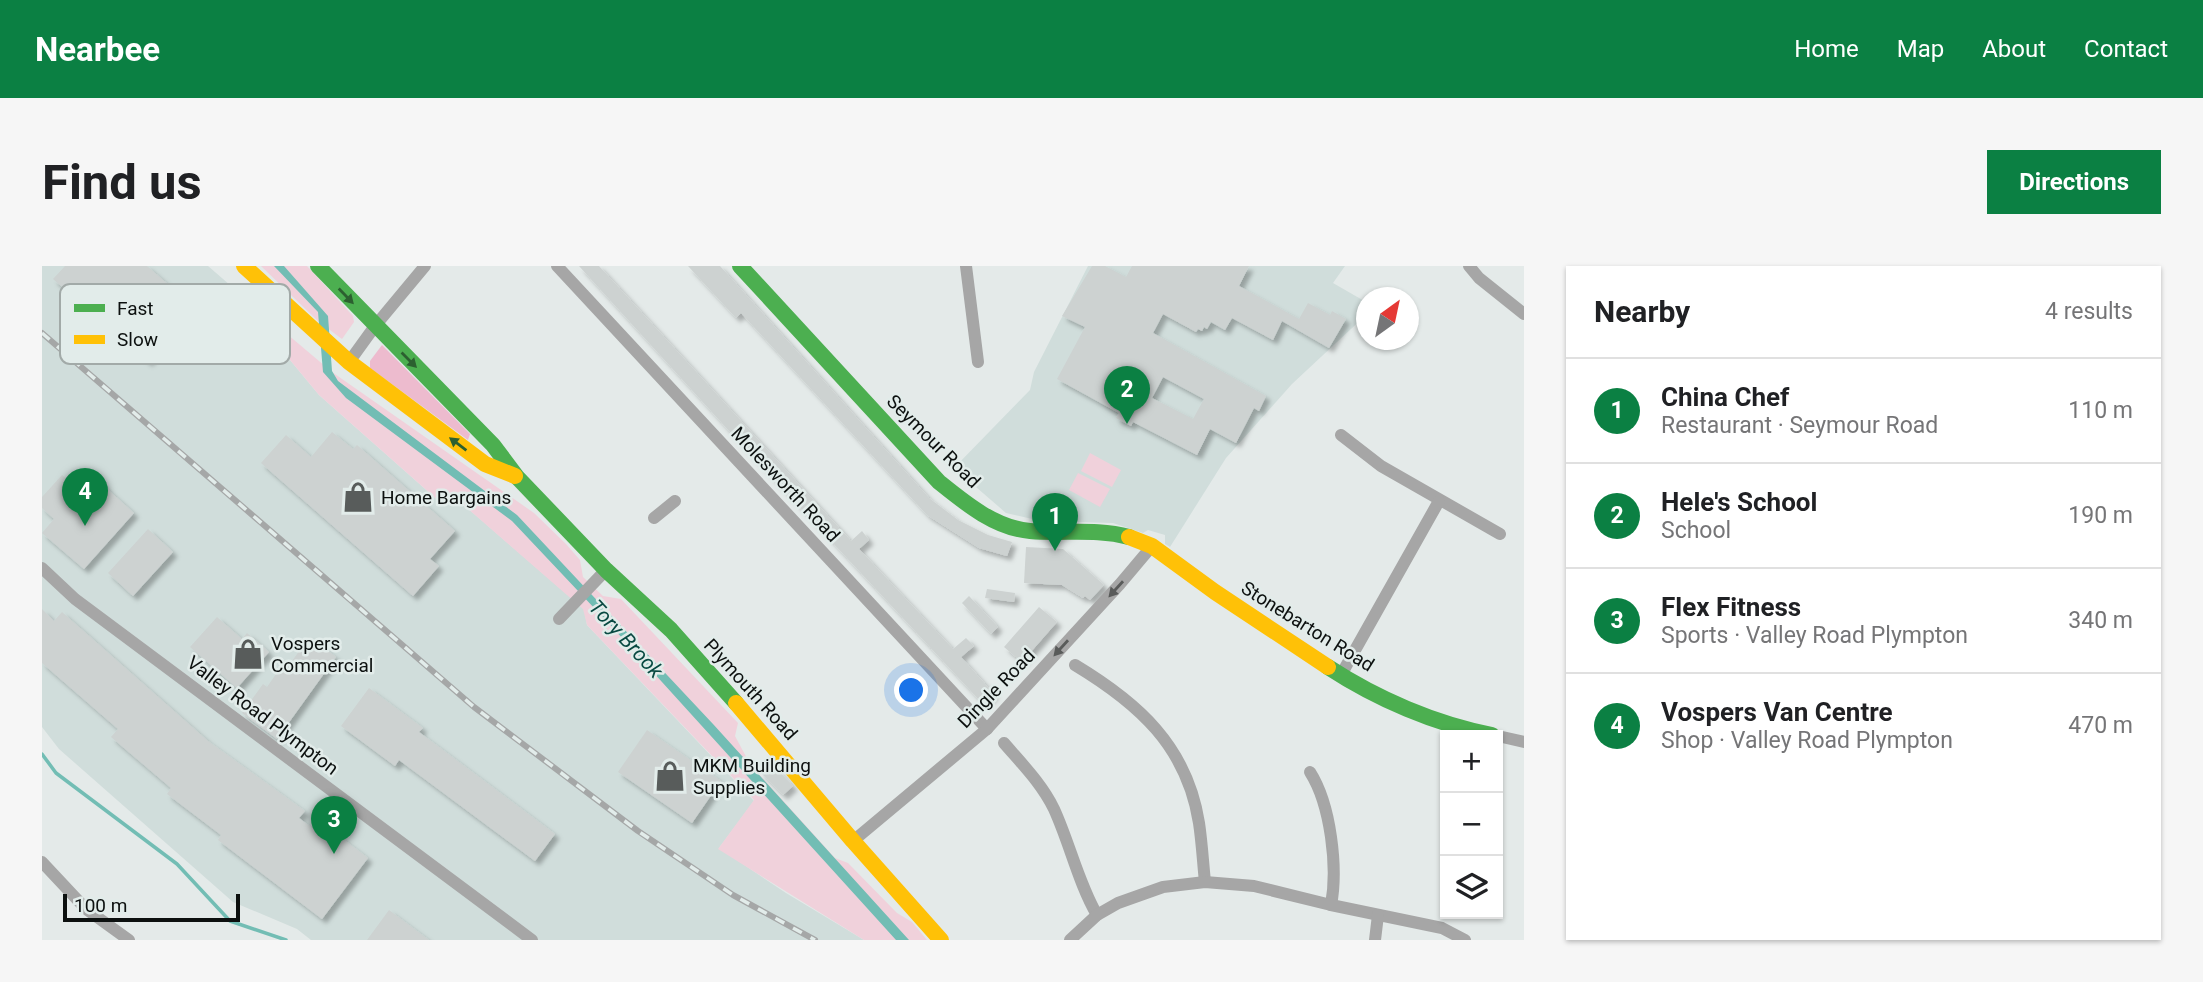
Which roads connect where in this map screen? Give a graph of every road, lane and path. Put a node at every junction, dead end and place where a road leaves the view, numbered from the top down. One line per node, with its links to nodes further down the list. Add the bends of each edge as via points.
1 (244, 266): 8 (main road, Plymouth Road)
2 (318, 266): 11 (main road, Plymouth Road, one-way to 11)
3 (425, 266): 11 (street)
4 (557, 266): 26 (street, Molesworth Road)
5 (740, 266): 20 (main road, Seymour Road, via 939,482 971,508 1028,531 1110,532)
6 (966, 266): 13 (street)
7 (1469, 266): 10 (street)
8 (264, 284)
9 (290, 308): 12 (main road, Plymouth Road)
10 (1524, 314)
11 (375, 326): 12 (street); 15 (main road, Plymouth Road, one-way to 15, via 493,444)
12 (349, 362): 15 (main road, Plymouth Road, one-way to 12, via 485,464)
13 (978, 362)
14 (1341, 435): 17 (street)
15 (517, 477): 22 (main road, Plymouth Road)
16 (675, 501): 18 (street)
17 (1439, 501): 19 (street); 25 (street)
18 (654, 518)
19 (1500, 534)
20 (1152, 546): 25 (main road, Stonebarton Road); 26 (street, Dingle Road, one-way to 26)
21 (42, 568): 39 (street, Valley Road Plympton, via 75,599)
22 (606, 570): 23 (street); 32 (main road, Plymouth Road, via 671,630)
23 (559, 619)
24 (1075, 664): 34 (street, via 1140,710 1163,735 1191,791)
25 (1341, 675): 27 (main road, Stonebarton Road, via 1405,708)
26 (987, 729): 32 (street, Dingle Road)
27 (1468, 730)
28 (1503, 738): 29 (street)
29 (1524, 742)
30 (1004, 743): 36 (street, via 1053,806)
31 (1310, 772): 35 (street, via 1317,782 1331,842 1335,881)
32 (853, 841): 40 (main road, Plymouth Road)
33 (42, 862): 38 (street, via 86,909)
34 (1205, 882): 35 (street, via 1254,886); 36 (street, via 1163,887)
35 (1331, 905): 37 (street)
36 (1097, 915): 41 (street)
37 (1378, 915): 42 (street); 43 (street, via 1441,928)
38 (129, 940)
39 (532, 940)
40 (941, 940)
41 (1070, 940)
42 (1376, 940)
43 (1465, 940)

